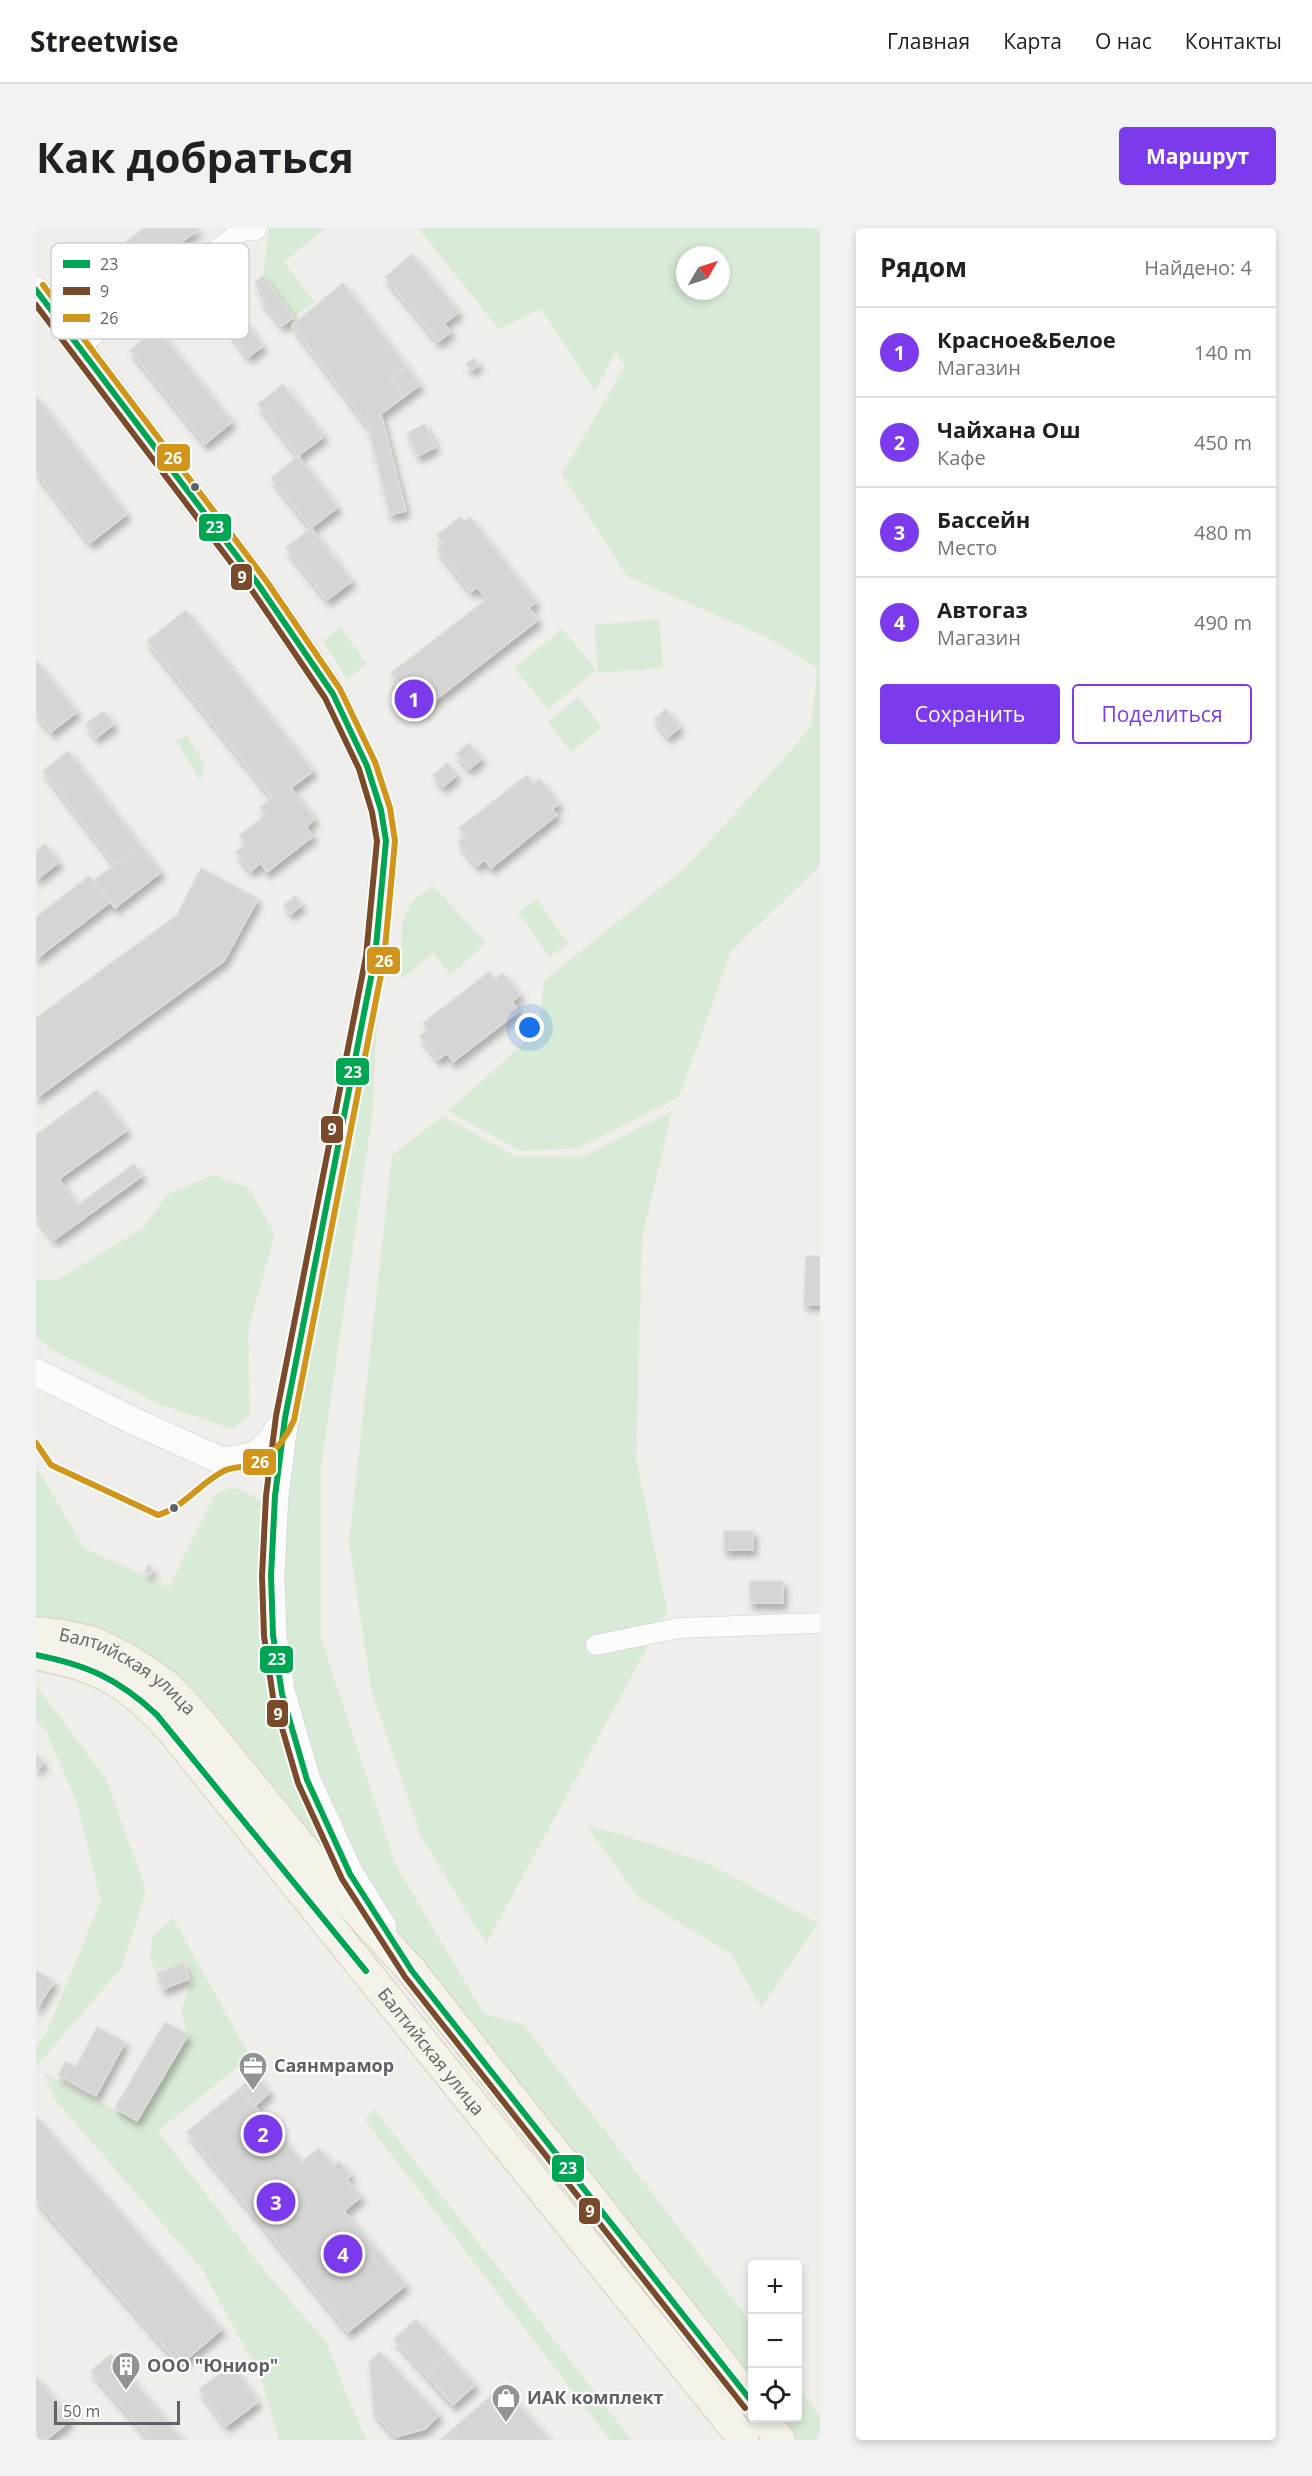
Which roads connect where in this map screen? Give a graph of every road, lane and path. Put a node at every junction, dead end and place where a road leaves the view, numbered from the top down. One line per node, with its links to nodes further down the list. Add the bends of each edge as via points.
1 (256, 228): 2 (street, via 241,231)
2 (225, 243)
3 (36, 290): 4 (main road)
4 (51, 309)
5 (74, 339): 7 (main road)
6 (89, 339): 7 (street)
7 (80, 346): 9 (main road, via 258,584 333,694 367,766 381,810 386,841 375,957)
8 (36, 1372): 9 (main road, via 222,1461 254,1456 278,1432)
9 (285, 1418): 14 (main road, via 271,1576 273,1635 282,1694 307,1780 325,1823 350,1874)
10 (820, 1623): 12 (street, via 679,1628)
11 (36, 1632): 14 (main road, Балтийская улица, via 94,1642 165,1684 334,1886)
12 (596, 1646)
13 (36, 1655): 17 (main road, Балтийская улица, via 88,1667 119,1682 149,1705)
14 (412, 1971): 15 (main road, Балтийская улица)
15 (748, 2396)
16 (767, 2422): 18 (main road)
17 (744, 2440)
18 (780, 2440)

